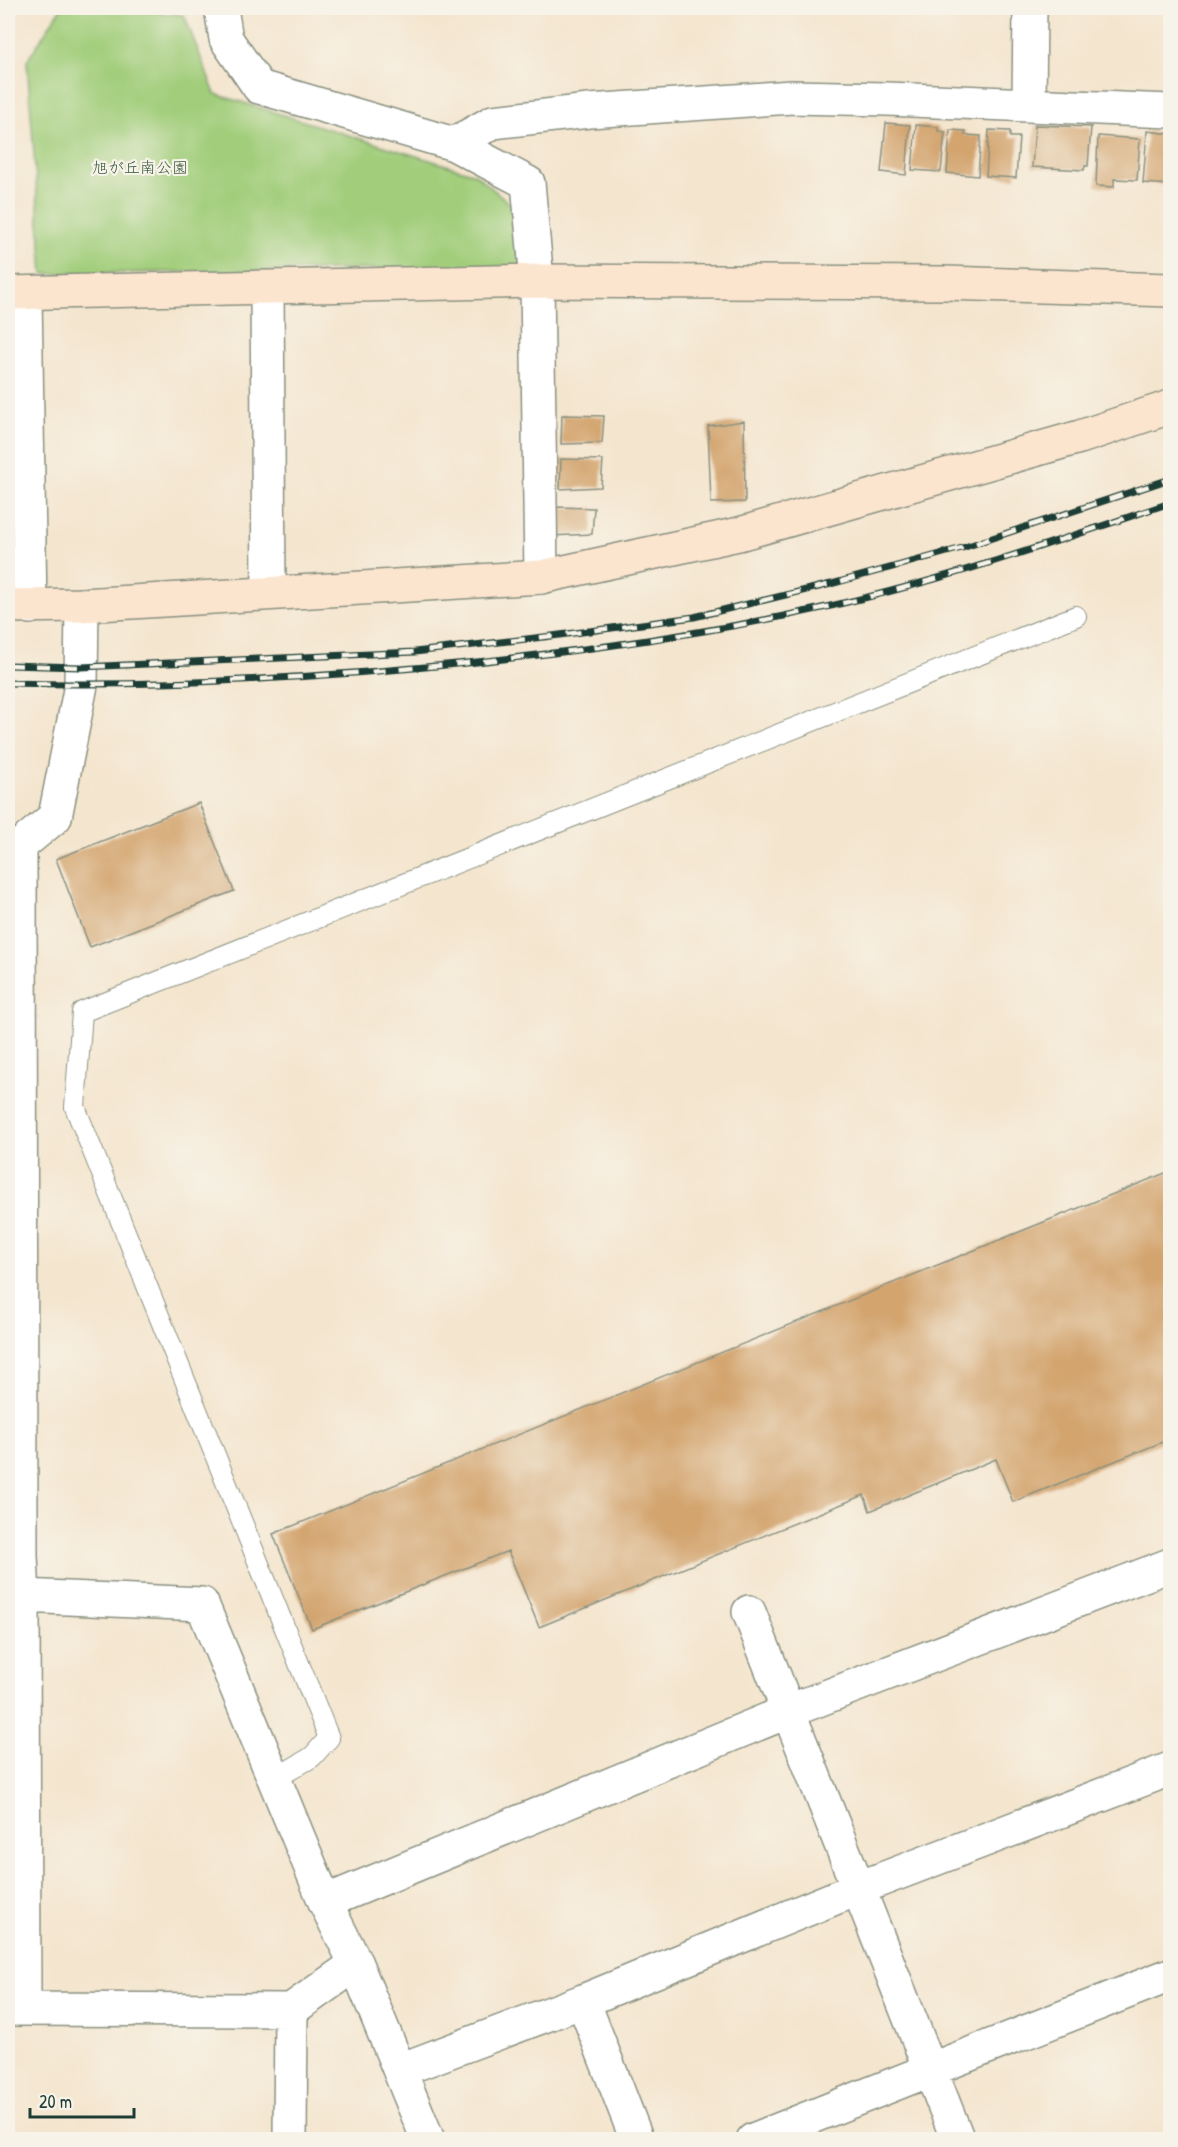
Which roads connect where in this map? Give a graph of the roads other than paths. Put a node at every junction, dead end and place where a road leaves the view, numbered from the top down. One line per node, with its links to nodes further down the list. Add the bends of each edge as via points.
1 (221, 8): 5 (street, via 226,39 259,87)
2 (1030, 8): 3 (street)
3 (1029, 105): 4 (street); 5 (street, via 792,98 601,110 493,122)
4 (1170, 111)
5 (454, 144): 6 (street, via 528,183)
6 (537, 281): 7 (street); 8 (street, via 945,283); 11 (street)
7 (267, 288): 9 (street); 12 (street)
8 (1170, 290)
9 (16, 293): 14 (street)
10 (1170, 407): 11 (street, via 1080,437 739,534)
11 (541, 577): 12 (street)
12 (270, 593): 13 (street)
13 (82, 605): 14 (street); 16 (street, via 81,685 56,817 20,846)
14 (19, 606)
15 (1076, 616): 22 (lane, via 82,1012 75,1107 329,1738 312,1757)
16 (14, 1555): 18 (street)
17 (1170, 1565): 20 (street)
18 (23, 1596): 22 (street, via 202,1605); 28 (street)
19 (749, 1612): 20 (street)
20 (789, 1712): 23 (street); 24 (street)
21 (1170, 1769): 23 (street)
22 (276, 1779): 24 (street)
23 (859, 1888): 27 (street); 31 (street)
24 (325, 1902): 25 (street)
25 (356, 1964): 29 (street); 30 (street)
26 (1170, 1975): 31 (street)
27 (583, 2001): 30 (street); 34 (street)
28 (16, 2009): 29 (street)
29 (291, 2010): 32 (street)
30 (400, 2070): 33 (street)
31 (930, 2070): 35 (street); 36 (street)
32 (290, 2139)
33 (428, 2139)
34 (637, 2139)
35 (753, 2139)
36 (958, 2139)

